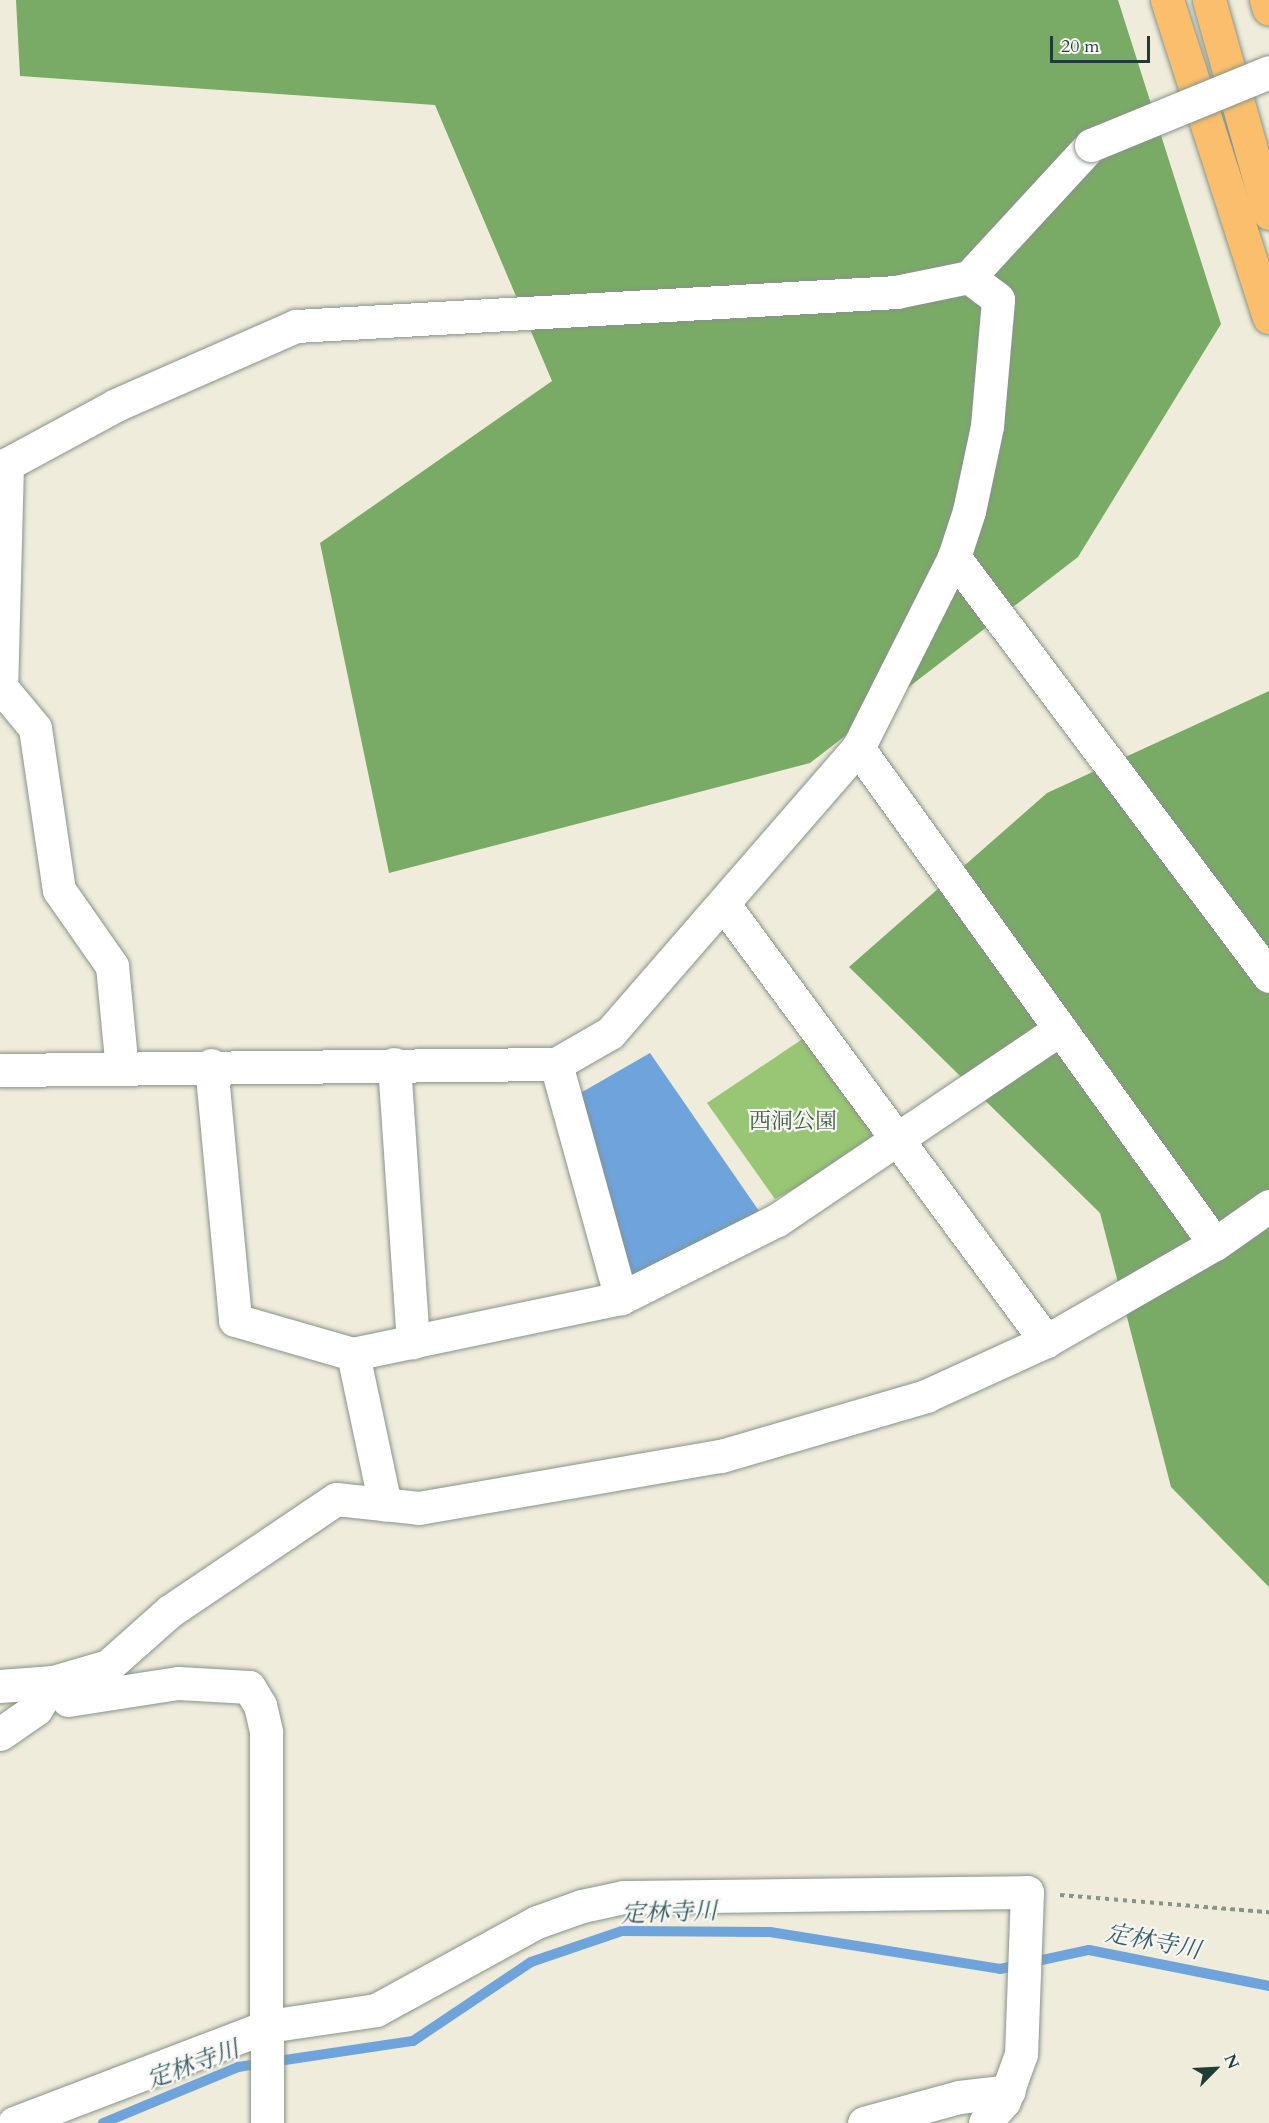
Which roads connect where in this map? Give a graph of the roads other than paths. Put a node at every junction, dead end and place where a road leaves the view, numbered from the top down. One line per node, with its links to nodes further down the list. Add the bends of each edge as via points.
1 (1167, 0): 8 (highway)
2 (1209, 0): 6 (highway)
3 (1266, 0): 4 (highway)
4 (1269, 9)
5 (1269, 72): 7 (street, bridge, via 1091,145)
6 (1269, 213)
7 (969, 277): 9 (street, via 896,292 296,326 116,405); 10 (street, via 998,298 987,426)
8 (1269, 318)
9 (3, 466): 18 (street, via 1,687 35,728 59,890 112,966)
10 (954, 557): 11 (street); 13 (street)
11 (858, 748): 12 (street); 14 (street)
12 (725, 906): 16 (street, via 610,1033); 20 (street)
13 (1269, 976)
14 (1059, 1030): 20 (street); 22 (street)
15 (394, 1064): 16 (street); 17 (street); 25 (street)
16 (556, 1064): 23 (street)
17 (211, 1065): 18 (street); 26 (street, via 235,1320)
18 (122, 1069): 19 (street)
19 (0, 1070)
20 (896, 1143): 23 (street, via 777,1220); 24 (street)
21 (1269, 1206): 22 (street)
22 (1215, 1244): 24 (street)
23 (621, 1298): 25 (street)
24 (1046, 1341): 27 (street, via 926,1396 721,1456 419,1508)
25 (413, 1342): 26 (street)
26 (353, 1354): 27 (street)
27 (385, 1505): 29 (street, via 336,1499 170,1611 108,1666)
28 (0, 1686): 29 (street)
29 (48, 1690): 30 (street, via 36,1709); 31 (street, via 65,1701 97,1691 178,1683 249,1687 266,1732)
30 (0, 1734)
31 (268, 2026): 32 (street, via 376,2010 537,1922 624,1897 1027,1892 1021,2054); 33 (street); 34 (street)
32 (1009, 2091): 35 (street, via 959,2097); 36 (street)
33 (14, 2123)
34 (267, 2123)
35 (864, 2123)
36 (985, 2123)

